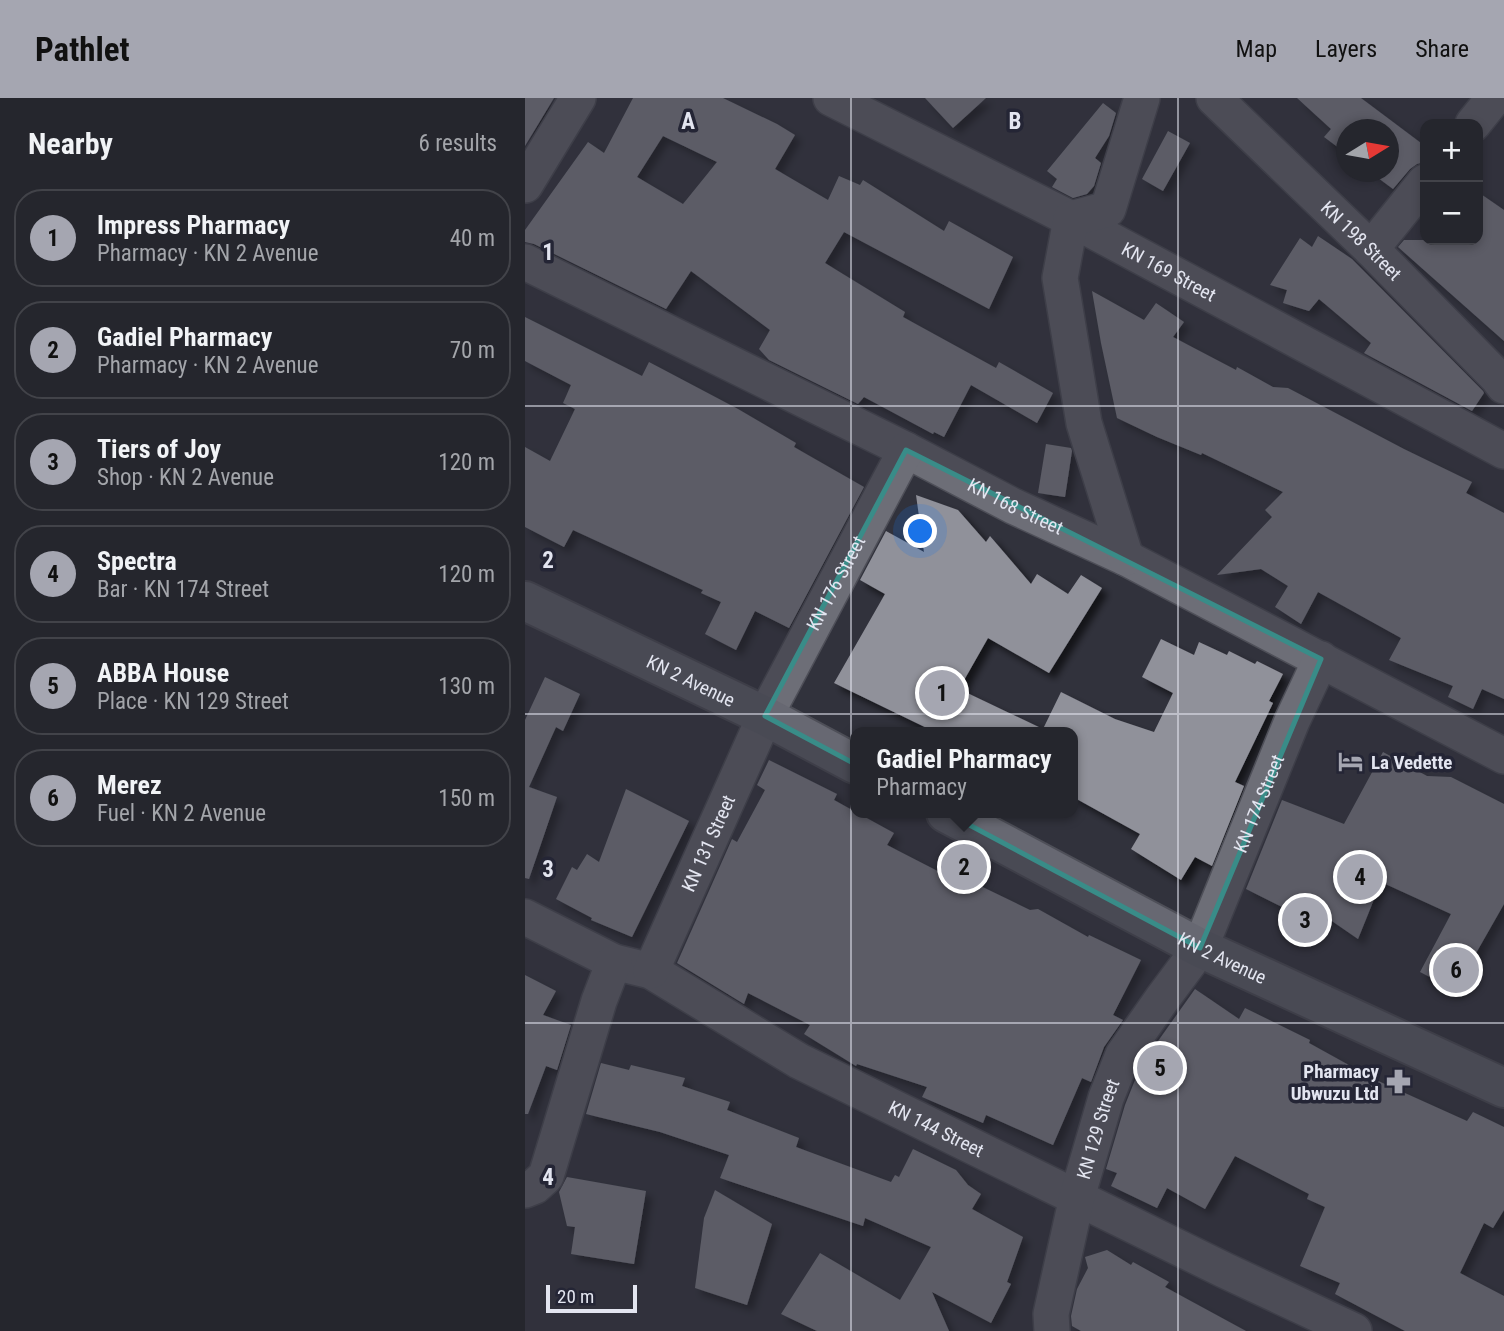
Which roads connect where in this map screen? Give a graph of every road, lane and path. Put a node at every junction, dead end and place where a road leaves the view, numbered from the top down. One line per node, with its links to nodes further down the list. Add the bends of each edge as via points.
1 (578, 98): 7 (street)
2 (831, 98): 9 (street, KN 169 Street)
3 (1142, 98): 9 (street, via 1108,209)
4 (1214, 98): 10 (street, KN 198 Street)
5 (1494, 98): 6 (street)
6 (1476, 119)
7 (525, 185)
8 (1420, 188): 10 (street)
9 (1071, 219): 14 (street, KN 169 Street); 15 (street, via 1060,278 1084,423)
10 (1371, 249): 12 (street, KN 198 Street)
11 (525, 262): 13 (street, KN 168 Street)
12 (1504, 386)
13 (906, 450): 15 (street, KN 168 Street); 18 (street, KN 176 Street)
14 (1504, 451)
15 (1126, 558): 17 (street, KN 168 Street)
16 (525, 601): 18 (main road, KN 2 Avenue)
17 (1321, 659): 19 (street, KN 168 Street); 23 (street, KN 174 Street)
18 (765, 716): 20 (main road, KN 2 Avenue); 25 (street, KN 131 Street)
19 (1504, 756)
20 (850, 761)
21 (955, 818): 23 (main road, KN 2 Avenue)
22 (525, 917): 24 (street, KN 144 Street)
23 (1200, 948): 26 (main road, KN 2 Avenue); 28 (street, KN 129 Street, via 1123,1055)
24 (614, 962): 25 (street, KN 144 Street); 27 (street, via 546,1176)
25 (651, 971): 28 (street, KN 144 Street, via 799,1060)
26 (1504, 1088)
27 (525, 1190)
28 (1077, 1196): 29 (street, KN 129 Street, via 1051,1314); 30 (street, KN 144 Street)
29 (1052, 1331)
30 (1354, 1331)

